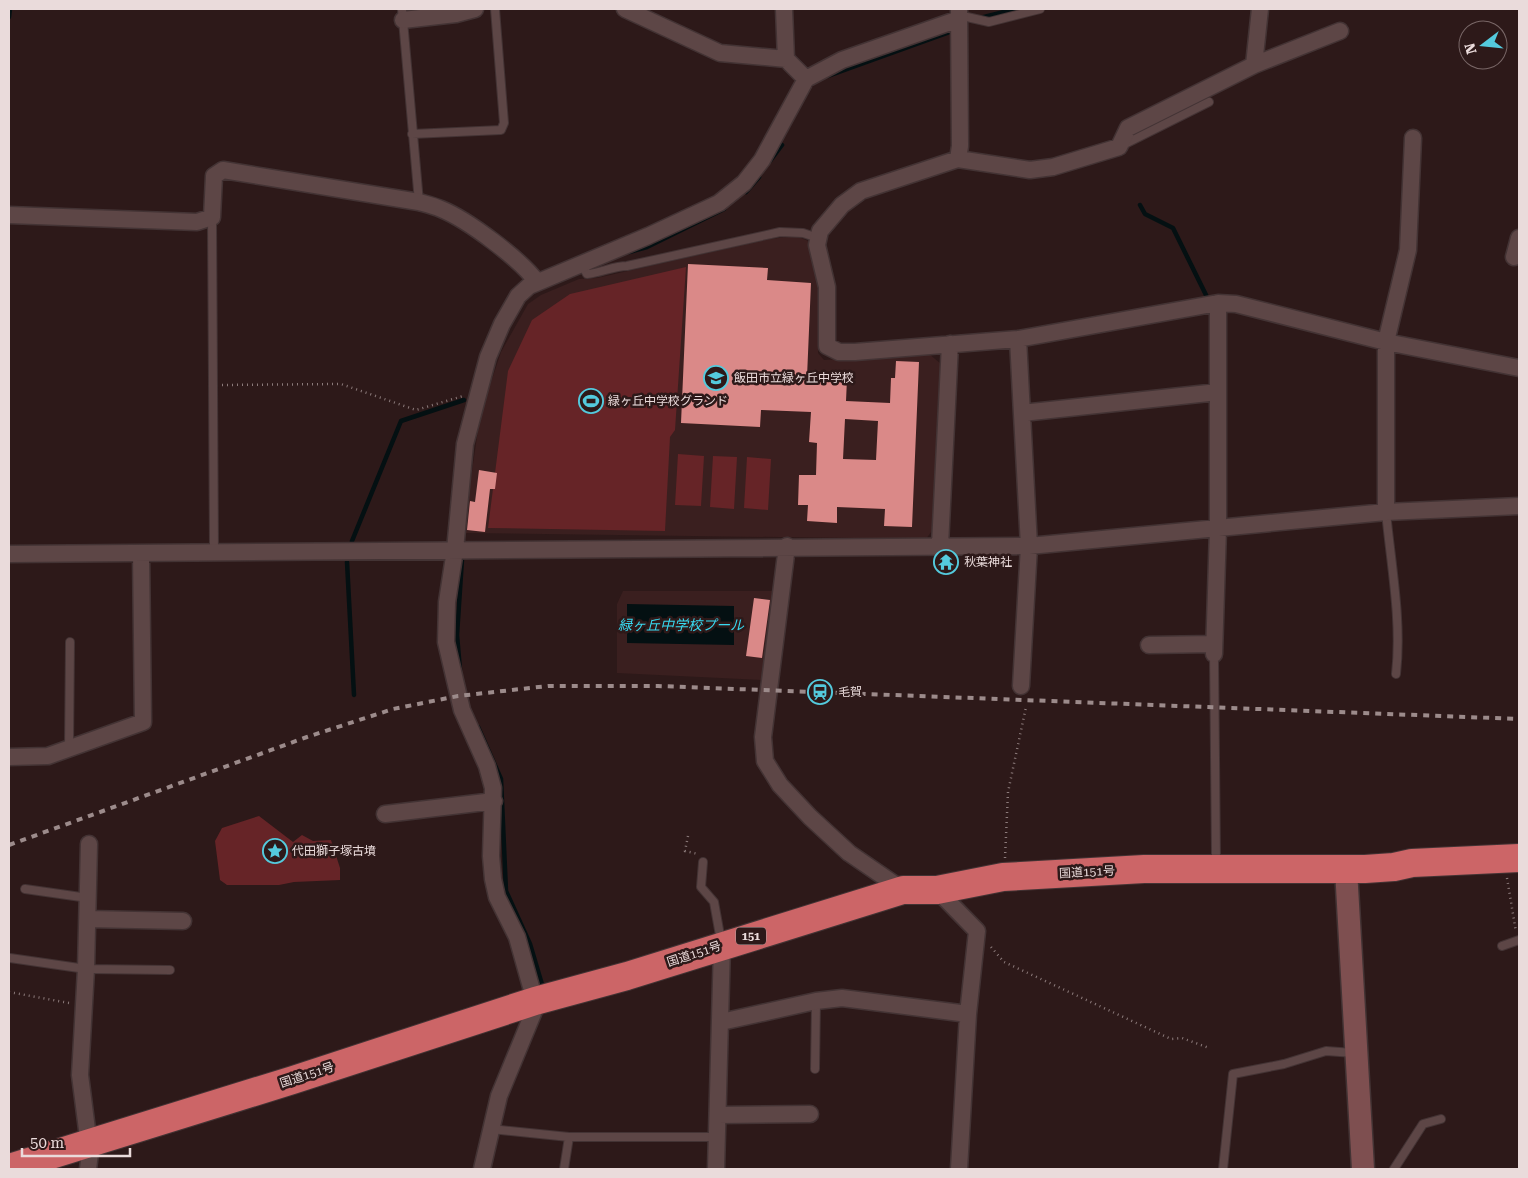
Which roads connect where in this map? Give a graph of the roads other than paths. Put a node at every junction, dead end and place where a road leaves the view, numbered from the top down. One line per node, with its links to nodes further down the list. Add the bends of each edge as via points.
1 (475, 9): 7 (street, via 456,14)
2 (495, 9): 14 (lane, via 504,123 501,130)
3 (625, 9): 10 (street, via 720,53)
4 (784, 9): 10 (street)
5 (1040, 9): 8 (lane, via 982,22)
6 (1260, 9): 11 (street)
7 (403, 14): 14 (lane)
8 (961, 15): 12 (street, via 842,60); 17 (street)
9 (1340, 31): 11 (street)
10 (786, 59): 12 (street)
11 (1254, 65): 16 (street, via 1128,128)
12 (806, 79): 24 (street, via 762,160 744,182 719,203)
13 (1210, 102): 16 (lane)
14 (412, 134): 18 (lane)
15 (1413, 138): 28 (street, via 1408,250)
16 (1119, 147): 17 (street, via 1052,167 1030,170)
17 (958, 159): 21 (street, via 861,191 832,215)
18 (419, 202): 20 (street, via 223,170 214,176); 25 (street, via 441,209 468,224 528,270)
19 (9, 215): 20 (street, via 197,222)
20 (212, 217): 41 (lane)
21 (818, 238): 24 (lane, via 803,233 780,232); 29 (street, via 827,287 828,346 840,352 855,352)
22 (1519, 238): 23 (street)
23 (1514, 257)
24 (583, 267): 25 (street)
25 (537, 282): 39 (street, via 518,296 488,357 465,444)
26 (1218, 303): 27 (street); 28 (street, via 1254,308); 31 (street)
27 (1018, 339): 29 (street); 32 (street)
28 (1386, 342): 30 (street); 34 (street)
29 (950, 344): 36 (street)
30 (1519, 368)
31 (1218, 392): 32 (street); 35 (street)
32 (1022, 413): 38 (street)
33 (1519, 506): 34 (street)
34 (1386, 512): 35 (street); 46 (lane, via 1396,616)
35 (1218, 529): 38 (street); 45 (street)
36 (940, 545): 37 (street); 38 (street)
37 (787, 546): 39 (street); 58 (street, via 763,737 765,761 780,785 810,817 848,852)
38 (1029, 546): 47 (street)
39 (455, 550): 41 (street); 50 (street, via 447,602 446,642 462,710 487,766)
40 (141, 552): 41 (street); 42 (street); 48 (street, via 143,722)
41 (214, 552)
42 (9, 554)
43 (70, 642): 48 (lane)
44 (1149, 645): 45 (street)
45 (1214, 649): 53 (lane)
46 (1396, 674)
47 (1020, 686)
48 (69, 749): 49 (street, via 48,756)
49 (9, 757)
50 (494, 801): 51 (street); 69 (street, via 493,879 517,937)
51 (384, 814)
52 (89, 844): 60 (street)
53 (1216, 860)
54 (703, 862): 64 (lane, via 701,887 714,902)
55 (1513, 868): 56 (highway, 国道151号 / 151)
56 (1346, 869): 59 (highway, 国道151号 / 151, via 1144,870 1003,877); 73 (street)
57 (25, 889): 60 (lane)
58 (903, 890): 59 (highway, 国道151号 / 151); 64 (highway, 国道151号 / 151)
59 (936, 890): 71 (street, via 977,931)
60 (88, 898): 61 (street)
61 (88, 919): 62 (street); 67 (street)
62 (183, 920)
63 (1518, 940): 65 (lane)
64 (722, 945): 69 (highway, 国道151号 / 151); 72 (street)
65 (1502, 946)
66 (10, 958): 67 (lane)
67 (86, 968): 68 (lane); 81 (street, via 80,1075)
68 (170, 970)
69 (535, 1001): 78 (street, via 534,1011 506,1075); 81 (highway, 国道151号 / 151, via 293,1080)
70 (816, 1001): 71 (street, via 842,998 874,1000); 72 (street); 74 (lane)
71 (968, 1014): 86 (street)
72 (721, 1022): 76 (street)
73 (1356, 1053): 87 (lane, via 1326,1051 1284,1064 1232,1074); 88 (street)
74 (816, 1068)
75 (810, 1114): 76 (street)
76 (718, 1115): 80 (street)
77 (1441, 1119): 89 (lane, via 1423,1124)
78 (490, 1129): 79 (lane); 83 (street)
79 (569, 1137): 80 (lane); 84 (lane)
80 (717, 1137): 85 (street)
81 (88, 1156): 82 (highway, 国道151号 / 151)
82 (9, 1168)
83 (482, 1169)
84 (564, 1169)
85 (716, 1169)
86 (959, 1169)
87 (1223, 1169)
88 (1363, 1169)
89 (1394, 1169)

